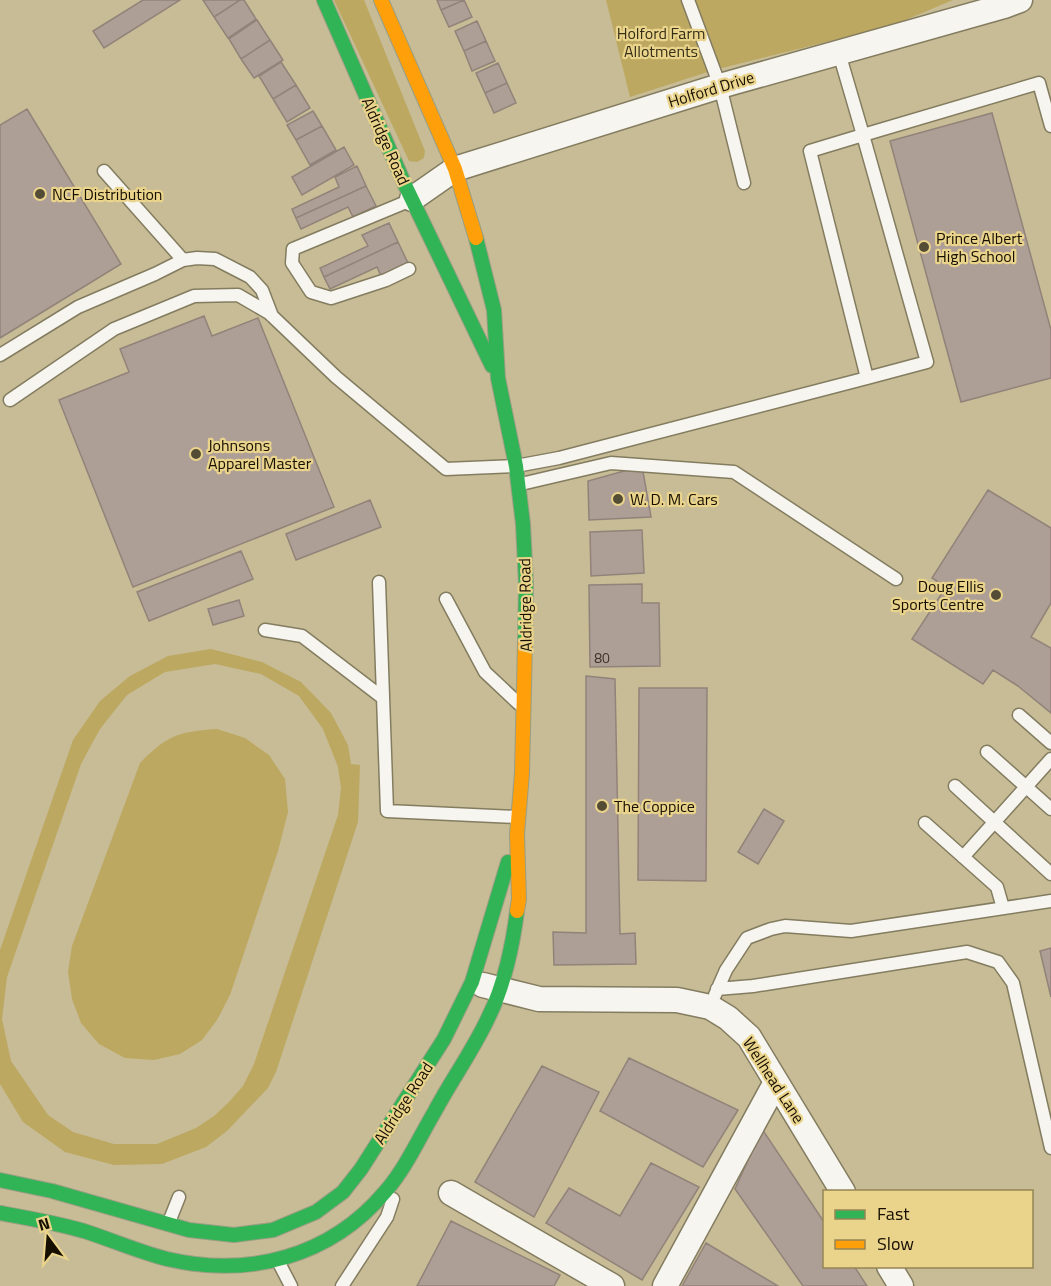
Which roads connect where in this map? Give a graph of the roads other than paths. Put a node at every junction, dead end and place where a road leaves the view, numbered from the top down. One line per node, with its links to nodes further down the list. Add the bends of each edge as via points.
1 (324, 0): 12 (main road, Aldridge Road)
2 (381, 0): 9 (main road, Aldridge Road)
3 (688, 0): 6 (lane)
4 (1020, 0): 5 (street, Holford Drive)
5 (839, 52): 6 (street, Holford Drive); 8 (lane)
6 (720, 86): 9 (street, Holford Drive); 11 (lane)
7 (1051, 126): 8 (lane, via 1039,82)
8 (863, 135): 18 (lane, via 810,151); 18 (lane, via 927,363)
9 (454, 169): 12 (street, Holford Drive); 17 (main road, Aldridge Road, via 494,310)
10 (104, 171): 13 (lane)
11 (744, 183)
12 (412, 199): 14 (lane, via 293,249 292,263 311,292 331,298); 17 (main road, Aldridge Road)
13 (183, 260): 15 (lane, via 215,260 250,277 262,290); 16 (lane, via 78,307)
14 (409, 269)
15 (272, 316): 19 (lane, via 238,295 194,296 114,329); 20 (lane, via 336,377 446,469)
16 (0, 355)
17 (498, 378): 20 (main road, Aldridge Road)
18 (867, 378): 20 (lane)
19 (10, 400)
20 (516, 466): 21 (main road, Aldridge Road)
21 (518, 484): 22 (lane, via 611,464 734,472 896,579); 27 (main road, Aldridge Road, via 526,584)
22 (857, 555)
23 (379, 582): 26 (lane)
24 (446, 599): 27 (lane, via 485,672)
25 (265, 630): 26 (lane, via 302,636)
26 (383, 698): 35 (lane, via 387,811)
27 (524, 709): 35 (main road, Aldridge Road)
28 (1019, 715): 29 (lane)
29 (1051, 743)
30 (987, 752): 33 (lane)
31 (1051, 759): 33 (lane)
32 (955, 786): 36 (lane)
33 (1026, 786): 34 (lane); 36 (lane)
34 (1051, 809)
35 (518, 817): 38 (main road, Aldridge Road)
36 (994, 822): 39 (lane); 40 (lane)
37 (925, 823): 39 (lane)
38 (517, 834): 43 (main road, Aldridge Road); 44 (main road, Aldridge Road, via 517,916)
39 (963, 857): 42 (lane, via 997,887)
40 (1051, 874)
41 (1051, 901): 42 (lane)
42 (1003, 908): 45 (lane, via 851,931 785,926 771,929 747,938)
43 (472, 982): 44 (street); 55 (main road, Aldridge Road, via 444,1039 343,1192 316,1212 273,1230 234,1235)
44 (499, 989): 45 (street, Wellhead Lane, via 539,999); 48 (main road, Aldridge Road, via 490,1015)
45 (714, 998): 46 (street, Wellhead Lane, via 748,1037); 47 (lane, via 764,984 967,952 998,962 1013,983)
46 (776, 1082): 50 (street, Wellhead Lane); 63 (street)
47 (1051, 1148)
48 (407, 1162): 58 (main road, Aldridge Road, via 358,1221 324,1245); 61 (lane, via 387,1217)
49 (0, 1180): 54 (main road, Aldridge Road)
50 (842, 1190)
51 (451, 1193): 62 (street)
52 (179, 1197): 54 (lane)
53 (0, 1213): 58 (main road, Aldridge Road, via 89,1233 176,1261 212,1266)
54 (169, 1223): 55 (main road, Aldridge Road)
55 (189, 1230): 56 (lane)
56 (212, 1246)
57 (229, 1254): 58 (lane)
58 (279, 1261): 60 (lane)
59 (890, 1268): 64 (street)
60 (291, 1286)
61 (342, 1286)
62 (612, 1286)
63 (665, 1286)
64 (901, 1286)

